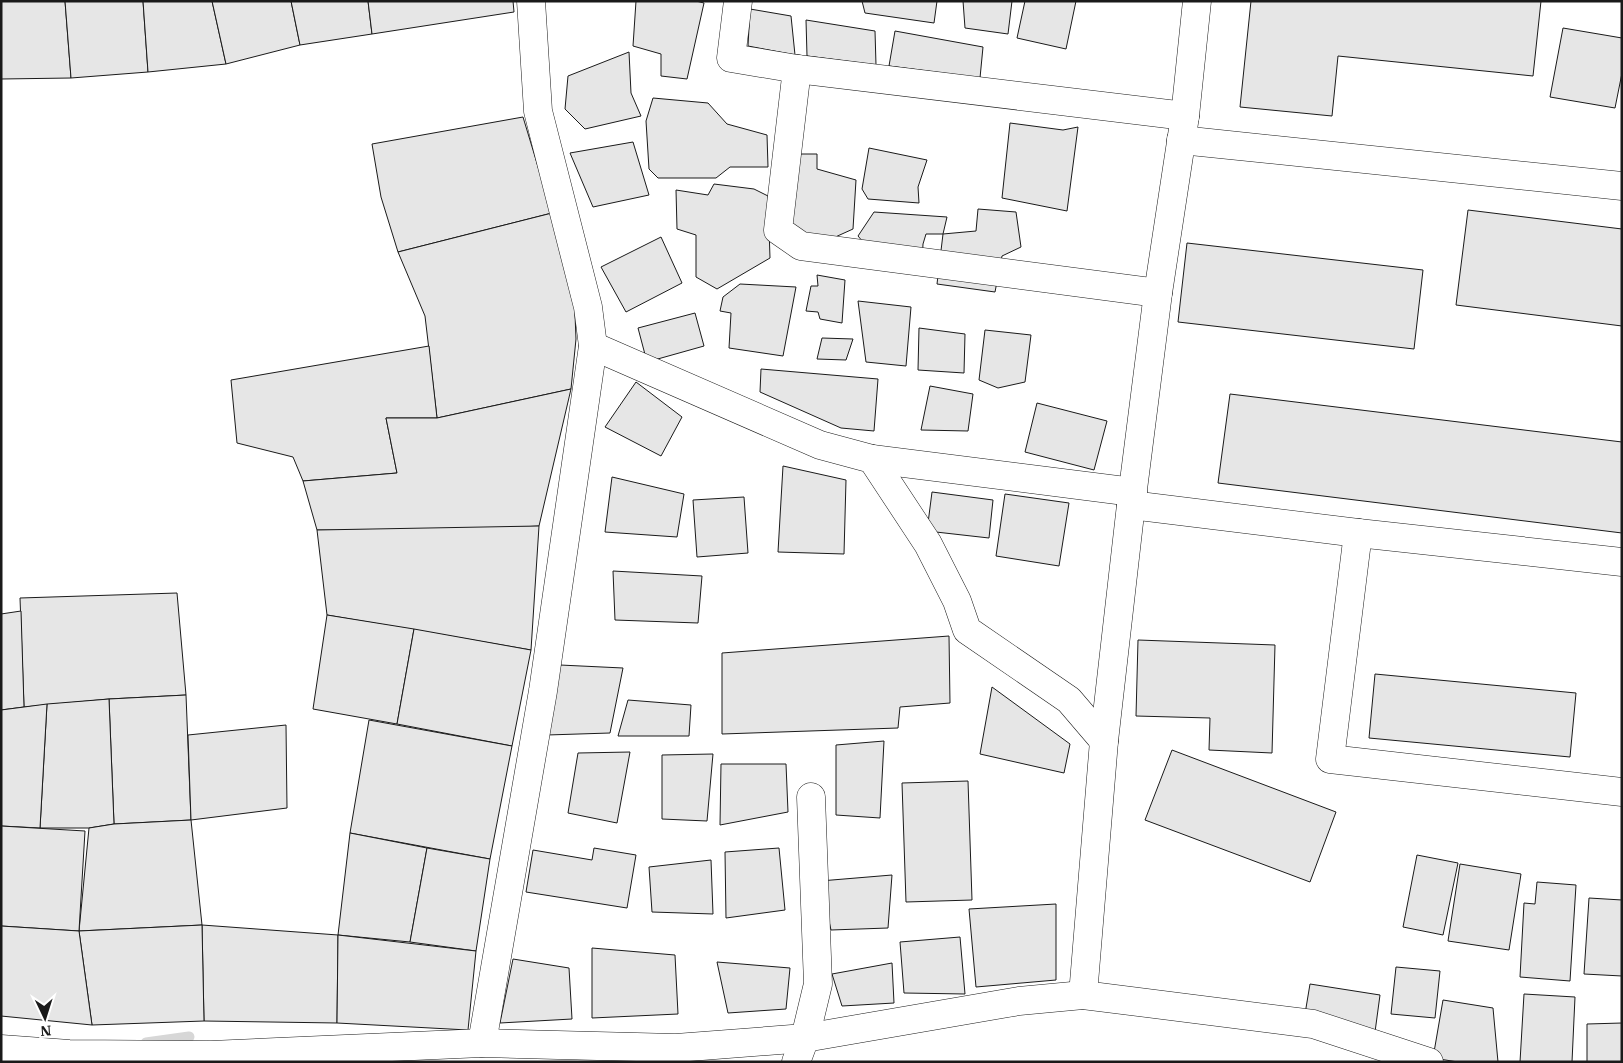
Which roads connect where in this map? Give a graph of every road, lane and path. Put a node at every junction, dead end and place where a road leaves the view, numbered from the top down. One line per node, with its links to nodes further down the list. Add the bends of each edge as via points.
1 (531, 1): 8 (street, via 538,111 588,307)
2 (738, 1): 4 (street, via 731,58)
3 (1197, 1): 5 (street)
4 (797, 69): 5 (street); 7 (street, via 778,230 801,246)
5 (1183, 128): 6 (street); 7 (street)
6 (1622, 186)
7 (1158, 293): 10 (street)
8 (593, 346): 9 (street, via 820,445); 17 (street, via 543,691)
9 (872, 459): 10 (street); 13 (street, via 928,544 958,601 967,630 1069,700)
10 (1132, 498): 11 (street); 13 (street)
11 (1358, 533): 12 (street); 14 (street, via 1330,759)
12 (1622, 562)
13 (1104, 741): 16 (street)
14 (1622, 792)
15 (811, 797): 19 (street, via 818,984)
16 (1083, 995): 19 (street, via 1020,1001); 20 (street, via 1313,1024)
17 (482, 1043): 19 (street); 21 (street)
18 (1, 1049): 21 (street)
19 (800, 1050)
20 (1388, 1055): 22 (street)
21 (211, 1058)
22 (1430, 1062)

